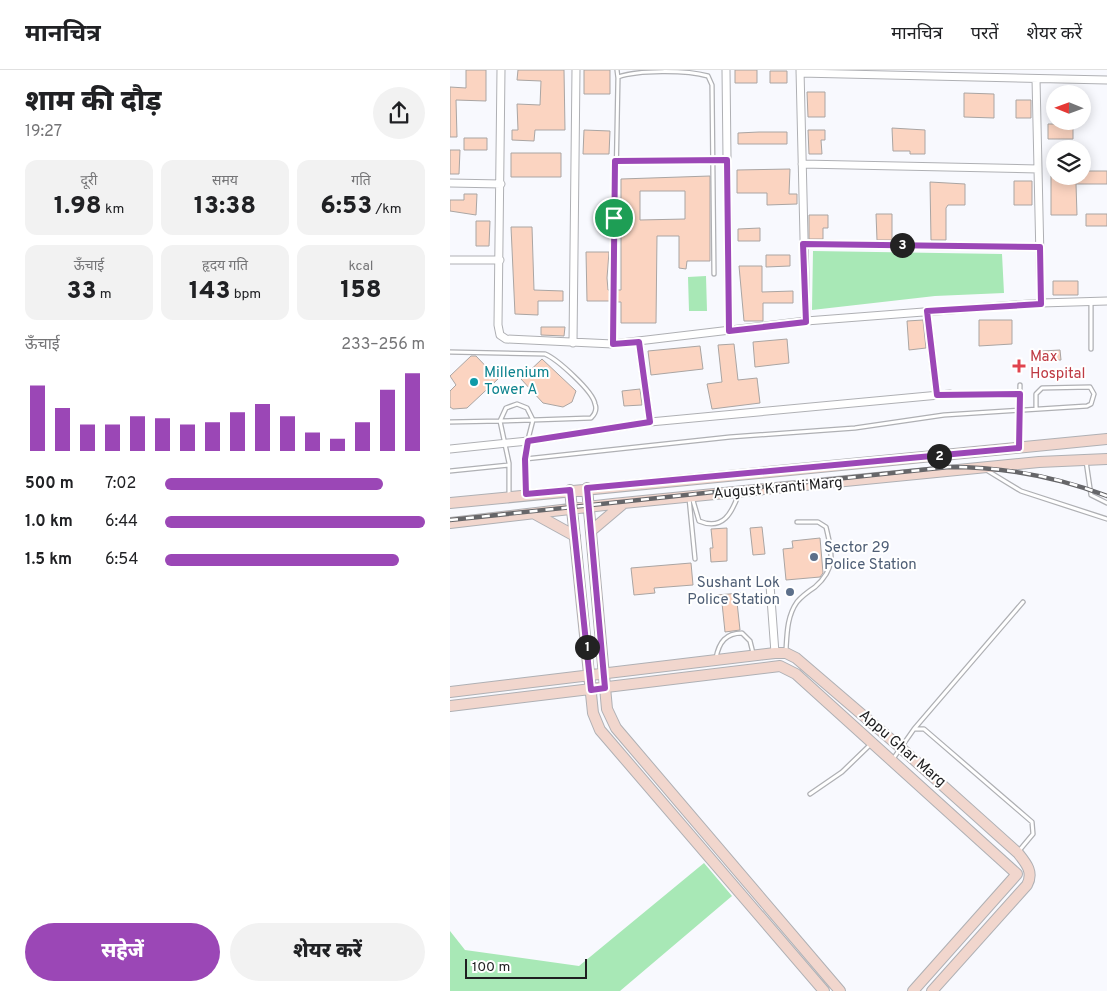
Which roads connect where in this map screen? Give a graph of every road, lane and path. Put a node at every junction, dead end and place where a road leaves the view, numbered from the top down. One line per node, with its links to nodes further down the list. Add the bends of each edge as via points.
1 (501, 70): 17 (street)
2 (576, 70): 30 (street)
3 (617, 70): 7 (lane)
4 (726, 70): 11 (street)
5 (988, 70): 8 (street)
6 (800, 71): 8 (street); 14 (street)
7 (618, 78): 12 (lane); 13 (lane, via 636,71 690,71 708,76 712,84)
8 (988, 78): 9 (street)
9 (1036, 79): 10 (street); 15 (street)
10 (1107, 80)
11 (727, 160): 13 (lane); 28 (street)
12 (615, 161): 13 (lane); 31 (lane)
13 (713, 161): 22 (lane)
14 (802, 164): 15 (street); 18 (street)
15 (1038, 170): 19 (street)
16 (450, 183): 17 (street)
17 (501, 184): 21 (street)
18 (803, 244): 19 (street); 27 (street)
19 (1040, 247): 25 (street)
20 (450, 260): 21 (street)
21 (500, 260): 30 (street, via 500,335 506,339)
22 (714, 274)
23 (1091, 302): 24 (street); 25 (street); 32 (lane)
24 (1107, 302)
25 (1041, 304): 26 (street)
26 (927, 311): 27 (street); 37 (street)
27 (806, 322): 28 (street)
28 (729, 331): 29 (street)
29 (639, 342): 31 (street); 43 (street)
30 (573, 343): 31 (street)
31 (613, 344)
32 (1091, 350)
33 (450, 352): 40 (lane, via 544,354 554,358 595,402 595,413 589,419)
34 (1020, 385): 36 (lane)
35 (950, 394): 36 (lane); 37 (street)
36 (1020, 394): 39 (lane)
37 (937, 395): 43 (street)
38 (1036, 409): 38 (lane, via 1087,406 1094,394 1090,387 1042,388 1036,394); 39 (lane)
39 (1019, 410): 47 (lane); 49 (lane)
40 (532, 420): 41 (lane); 41 (lane, via 527,408 517,404 506,408); 45 (lane)
41 (500, 421): 42 (lane); 46 (lane)
42 (450, 422)
43 (650, 422): 45 (street)
44 (1107, 440): 47 (street, August Kranti Marg)
45 (528, 441): 46 (street); 49 (lane)
46 (504, 444): 48 (street); 52 (lane)
47 (1019, 448): 55 (street, August Kranti Marg)
48 (450, 449)
49 (525, 459): 58 (lane)
50 (1086, 460): 51 (street, August Kranti Marg); 53 (street, August Kranti Marg); 63 (lane, via 1091,495)
51 (1107, 460)
52 (509, 465): 54 (lane); 59 (lane)
53 (984, 468): 57 (street, August Kranti Marg); 67 (lane, via 1020,491)
54 (450, 471)
55 (587, 488): 56 (street, August Kranti Marg); 64 (street)
56 (570, 490): 58 (street, August Kranti Marg); 65 (street)
57 (739, 492): 60 (street, August Kranti Marg); 60 (lane, via 728,517 713,525 699,521)
58 (526, 494): 59 (street, August Kranti Marg)
59 (509, 496): 61 (street, August Kranti Marg)
60 (690, 497): 62 (street, August Kranti Marg); 72 (lane)
61 (450, 503)
62 (624, 503): 64 (street, August Kranti Marg); 70 (street)
63 (1107, 503)
64 (589, 507): 65 (street, August Kranti Marg); 70 (street)
65 (572, 509): 66 (street, August Kranti Marg); 71 (street)
66 (535, 514): 69 (street, August Kranti Marg); 71 (street)
67 (1107, 519)
68 (797, 522): 75 (lane, via 818,522 826,527 831,565 825,577 798,601 789,618)
69 (450, 523)
70 (591, 531): 79 (street)
71 (575, 536): 80 (street)
72 (696, 559)
73 (770, 585): 75 (street)
74 (1023, 602): 85 (lane)
75 (780, 653): 76 (street); 78 (street); 87 (street, Appu Ghar Marg, via 803,663)
76 (753, 656): 77 (street); 77 (lane, via 750,641 742,633 733,633 718,647)
77 (716, 661): 79 (street)
78 (780, 666): 81 (street); 86 (street, Appu Ghar Marg, via 796,674)
79 (604, 674): 80 (street); 81 (street)
80 (590, 676): 82 (street); 83 (street)
81 (605, 688): 82 (street); 95 (street, via 607,709 616,728)
82 (591, 690): 84 (street); 94 (street, via 593,713 600,730)
83 (450, 692)
84 (450, 706)
85 (914, 729): 87 (lane); 90 (lane, via 924,729 1032,822 1033,834)
86 (873, 742): 88 (street, Appu Ghar Marg); 89 (lane, via 842,772)
87 (901, 748): 88 (lane); 90 (street, Appu Ghar Marg)
88 (893, 759): 91 (street, Appu Ghar Marg)
89 (810, 794)
90 (1018, 853): 92 (street, Appu Ghar Marg)
91 (1017, 874): 92 (street); 96 (street)
92 (1030, 876): 93 (street, via 1027,885)
93 (936, 990)
94 (824, 991)
95 (840, 991)
96 (913, 991)

